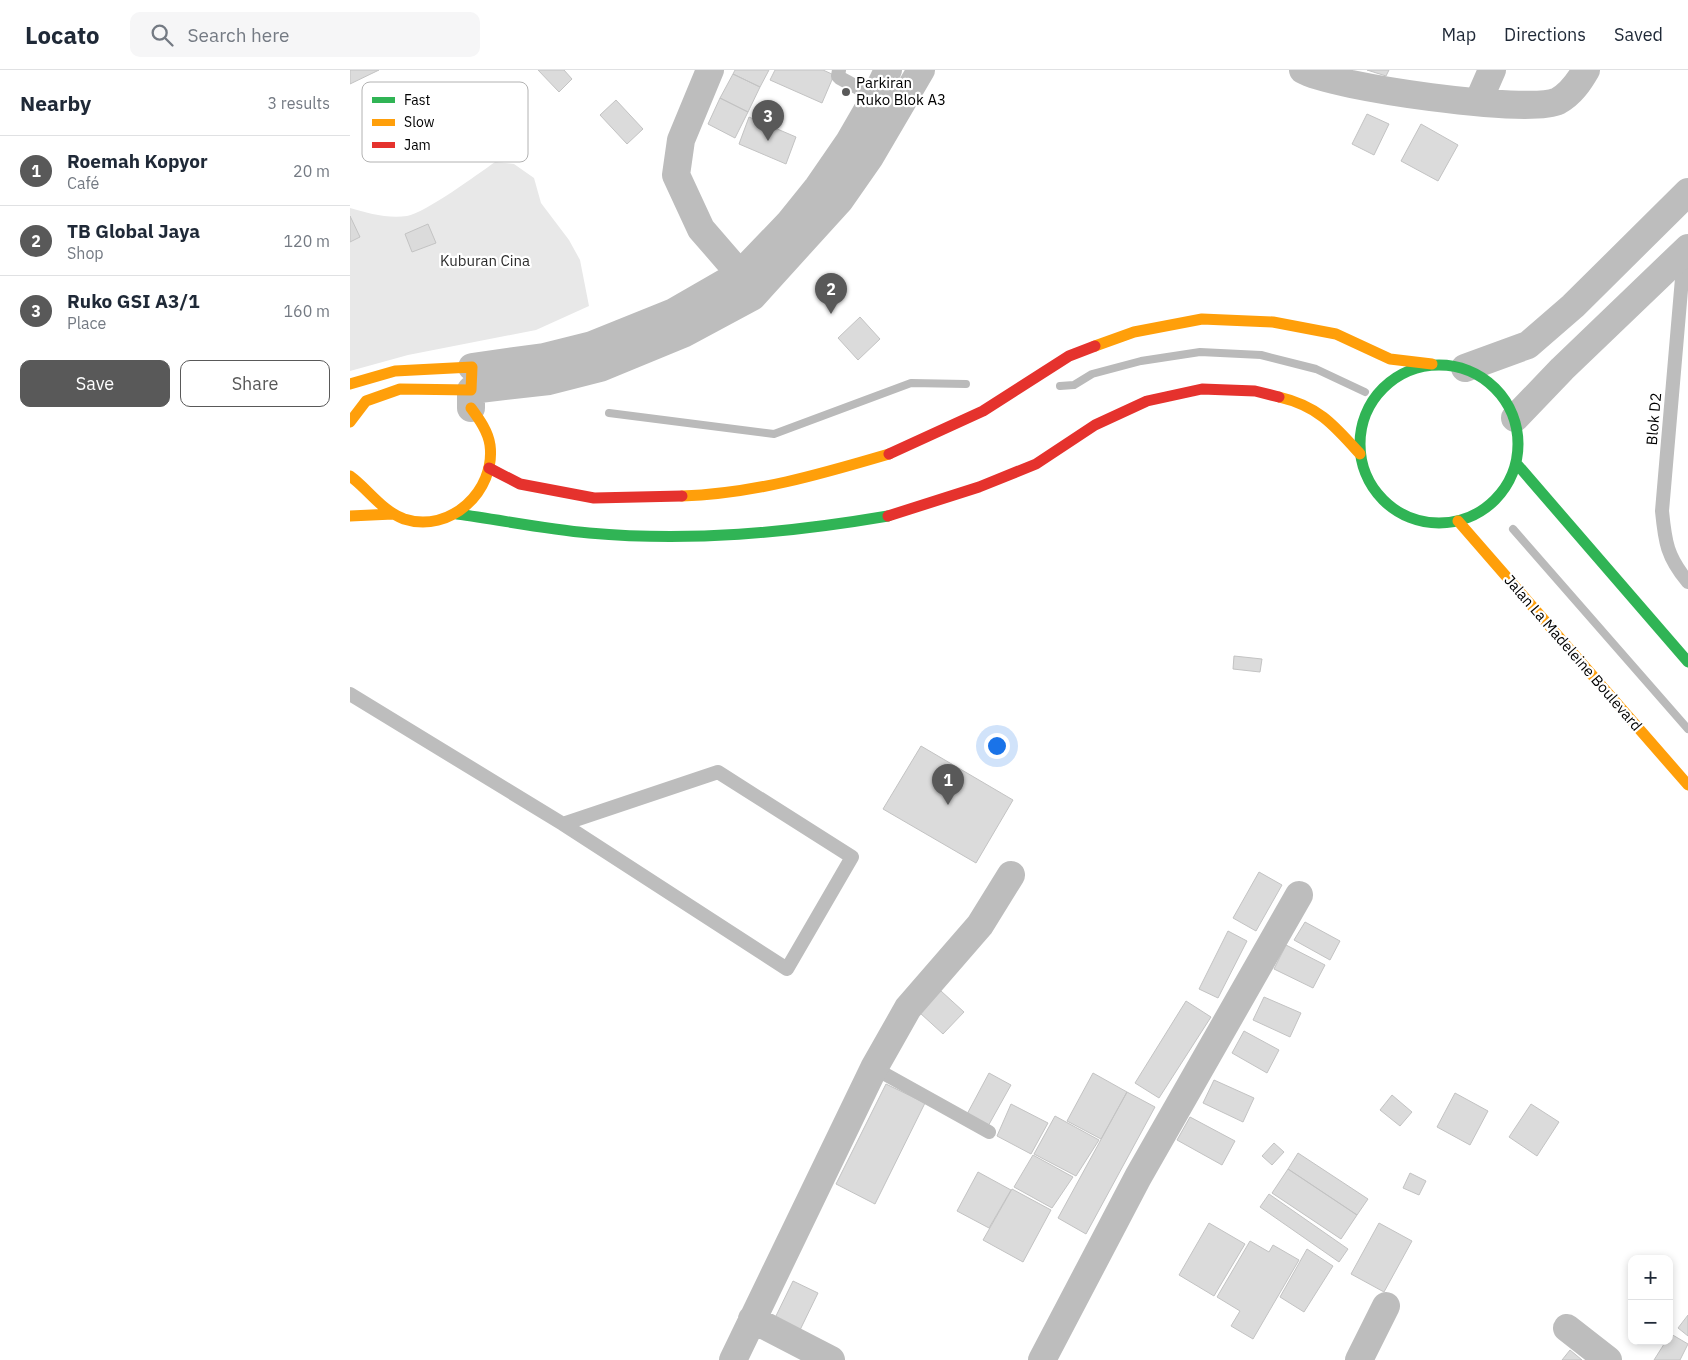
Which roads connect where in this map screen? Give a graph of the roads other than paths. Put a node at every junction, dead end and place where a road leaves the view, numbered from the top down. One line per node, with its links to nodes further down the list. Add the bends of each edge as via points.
1 (710, 70): 12 (street, via 682,140 676,175 701,229)
2 (840, 70): 8 (lane, via 840,78)
3 (888, 70): 8 (street)
4 (921, 70): 12 (street, via 870,157 840,200)
5 (1303, 70): 9 (street, via 1326,80)
6 (1492, 70): 9 (street)
7 (1586, 70): 9 (street, via 1577,85 1558,101 1536,106)
8 (875, 98): 12 (street, via 849,142)
9 (1478, 102)
10 (1688, 192): 14 (street, via 1528,346)
11 (1686, 250): 17 (street); 27 (lane, Blok D2, via 1662,511 1665,540 1674,566)
12 (746, 286): 16 (street, via 592,344 544,357)
13 (1432, 364): 14 (street); 19 (street, via 1407,371 1386,384 1370,405 1361,429); 21 (street, via 1390,359 1327,332 1273,322 1202,319 1134,332 1069,356 983,411 894,452 803,479 707,495 594,498 520,484)
14 (1465, 368): 17 (street, via 1486,379 1504,396)
15 (350, 384): 16 (street, via 369,375 397,369)
16 (471, 388): 18 (street, via 393,391 366,401); 21 (street, via 490,446)
17 (1514, 418): 20 (street, via 1519,440)
18 (350, 422)
19 (1360, 454): 24 (street, via 1332,423 1301,402 1255,391 1202,389 1147,401 1095,425 1036,464 891,516 807,530 701,537 590,534); 26 (street, via 1368,480 1384,501 1406,516 1431,523)
20 (1516, 464): 26 (street, via 1508,483 1495,500 1478,514); 28 (street)
21 (489, 468): 24 (street, via 483,486 472,502)
22 (350, 476): 23 (street)
23 (393, 514): 24 (street, via 414,521 435,521); 25 (street)
24 (457, 514)
25 (350, 516)
26 (1458, 521): 30 (street, Jalan La Madeleine Boulevard)
27 (1688, 582)
28 (1688, 662)
29 (350, 694): 31 (lane)
30 (1688, 784)
31 (562, 824): 31 (lane, via 787,969 852,857 718,772)
32 (1010, 875): 34 (street, via 980,925 908,1008)
33 (1299, 895): 41 (street, via 1138,1177)
34 (874, 1068): 35 (lane); 37 (street)
35 (989, 1132)
36 (1386, 1306): 42 (street)
37 (752, 1319): 39 (street); 40 (street)
38 (1567, 1328): 43 (street)
39 (733, 1360)
40 (831, 1360)
41 (1042, 1360)
42 (1359, 1360)
43 (1608, 1360)

